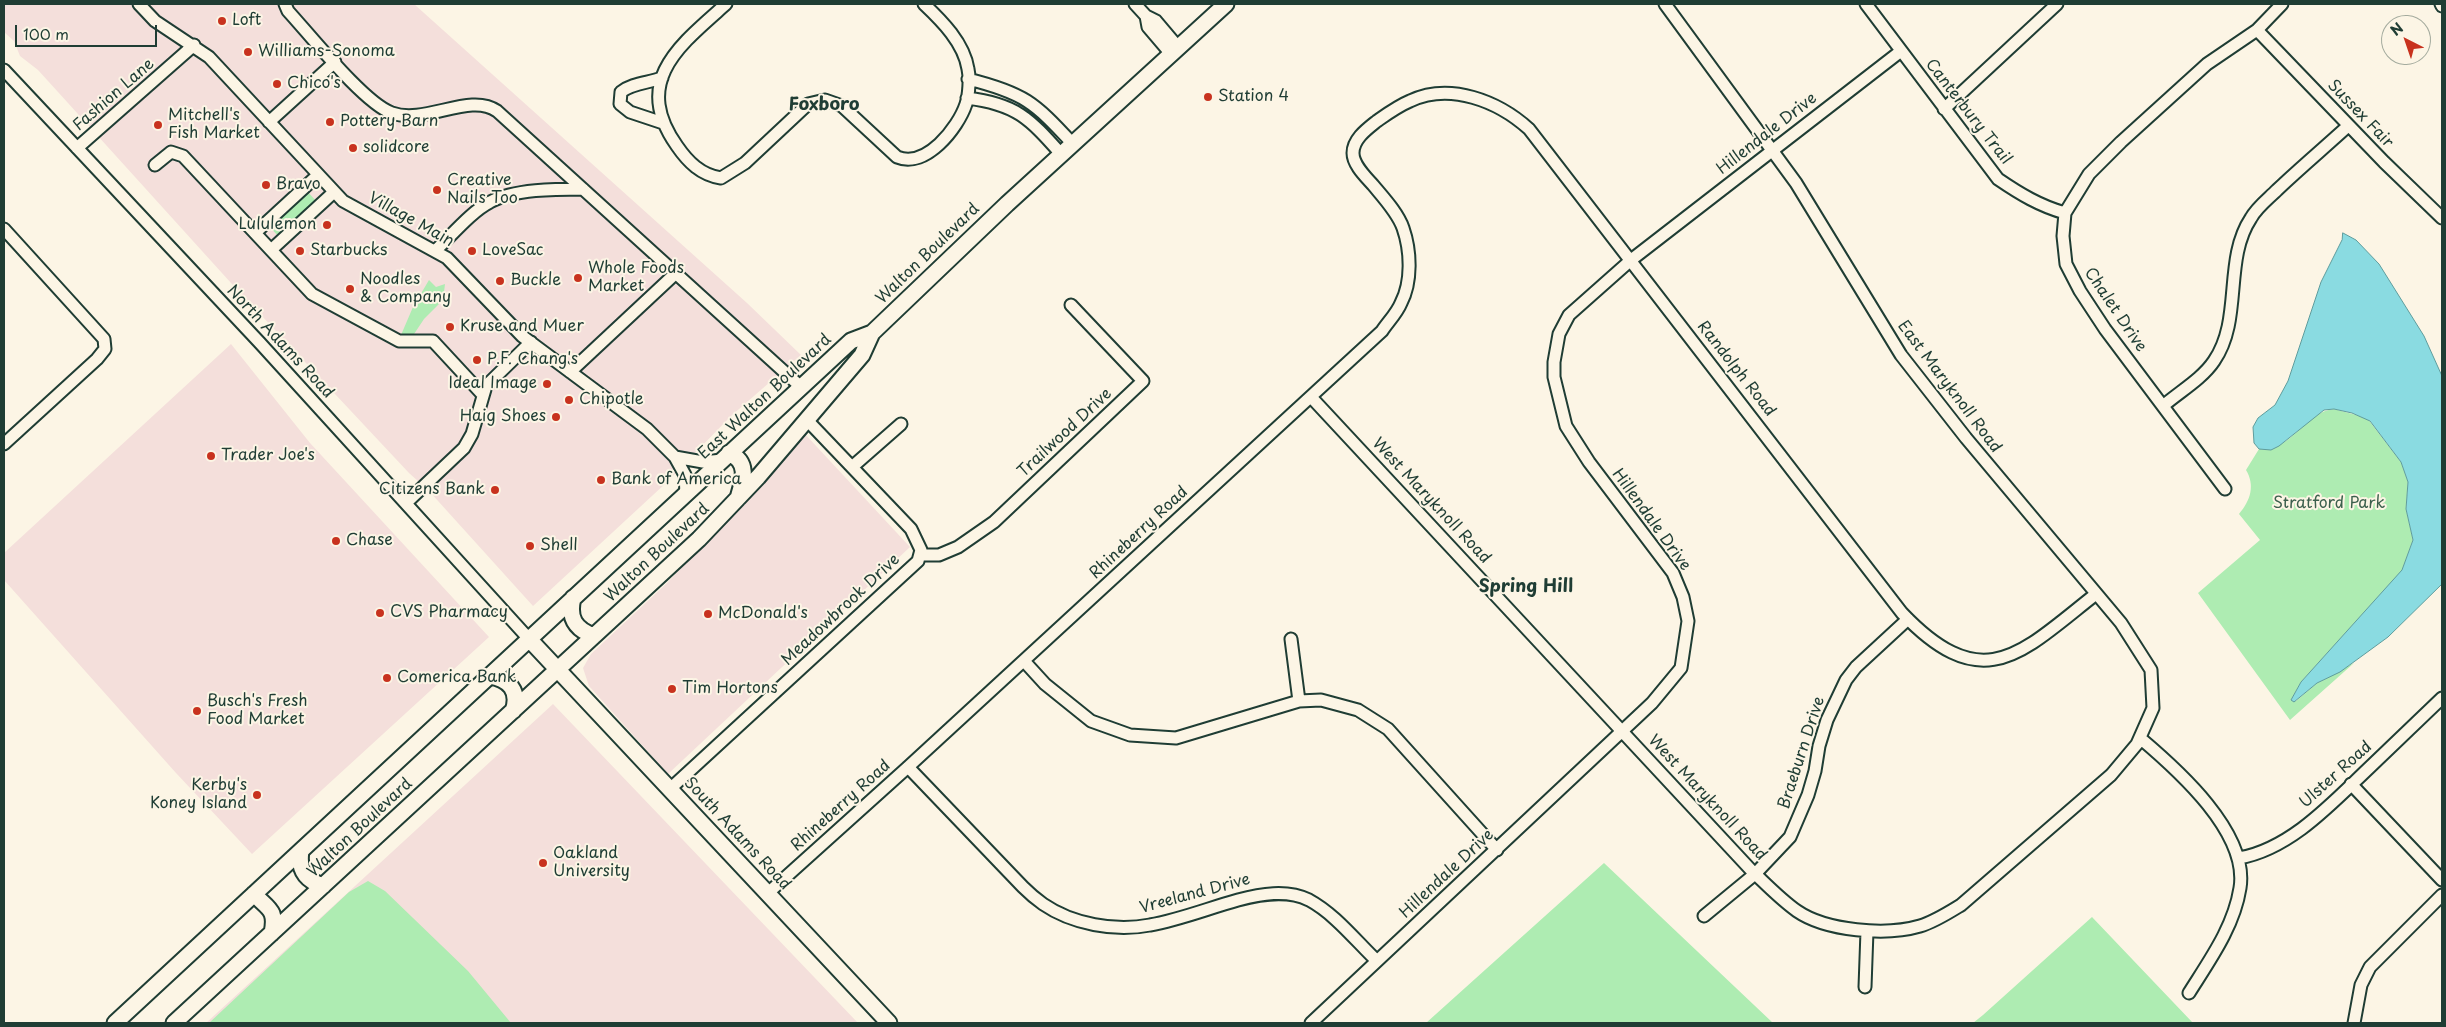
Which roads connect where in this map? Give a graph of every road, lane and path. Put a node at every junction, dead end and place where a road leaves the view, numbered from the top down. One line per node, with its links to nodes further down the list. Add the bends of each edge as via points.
1 (139, 4): 12 (street, Village Main, via 155,21)
2 (285, 4): 15 (street)
3 (726, 4): 17 (street, via 674,52)
4 (924, 4): 18 (street, via 955,38 968,69)
5 (1135, 4): 13 (street, via 1156,21)
6 (1226, 4): 13 (main road, Walton Boulevard)
7 (1664, 4): 26 (street, East Maryknoll Road)
8 (1866, 4): 14 (street, Canterbury Trail)
9 (2057, 4): 20 (street)
10 (2282, 4): 11 (street, Chalet Drive)
11 (2257, 30): 23 (street, Sussex Fair); 33 (street, Chalet Drive, via 2207,64 2162,103 2089,174)
12 (194, 45): 21 (street, Village Main); 25 (street, Fashion Lane)
13 (1175, 50): 24 (main road, Walton Boulevard)
14 (1901, 52): 20 (street, Canterbury Trail); 26 (street, Hillendale Drive)
15 (335, 62): 21 (street); 31 (street, via 370,100 393,114 416,115 479,105 492,107)
16 (4, 70): 25 (street, North Adams Road)
17 (662, 78): 22 (street, via 659,93); 22 (street, via 629,85 621,92 620,104 630,112)
18 (968, 79): 19 (street); 24 (street, via 1022,96 1045,113)
19 (967, 98): 22 (street, via 947,134 924,155 905,161 888,151 842,106 825,100 815,101 744,163 721,178 708,176 686,160); 28 (street, via 1008,106 1026,117)
20 (1944, 109): 33 (street, Canterbury Trail, via 1998,179 2046,208)
21 (269, 122): 30 (street, Village Main)
22 (663, 123)
23 (2348, 126): 34 (street, Sussex Fair); 50 (street, via 2251,217 2242,234 2228,320 2214,360)
24 (1072, 144): 28 (main road, Walton Boulevard)
25 (78, 148): 60 (street, North Adams Road)
26 (1773, 151): 39 (street, Hillendale Drive); 62 (street, East Maryknoll Road, via 1901,355)
27 (1353, 153): 39 (street, Randolph Road, via 1356,140 1369,127 1410,100 1442,93 1479,99 1515,117 1528,129); 49 (street, Rhineberry Road, via 1355,162 1403,227 1409,274 1402,303 1382,331)
28 (1061, 154): 42 (main road, Walton Boulevard)
29 (155, 165): 36 (street, via 171,152 183,156)
30 (318, 175): 32 (street, Village Main); 36 (street)
31 (583, 189): 38 (street, via 509,195 490,202); 40 (street)
32 (334, 192): 37 (street); 38 (street, Village Main, via 343,201)
33 (2065, 213): 50 (street, Chalet Drive, via 2066,264 2080,291)
34 (2442, 218)
35 (4, 229): 53 (street, via 104,339 105,349)
36 (255, 233): 37 (street)
37 (271, 250): 47 (street, via 307,290 324,302 399,341 433,341)
38 (435, 251): 43 (street, Village Main, via 456,265 518,333)
39 (1631, 260): 64 (street, Randolph Road); 74 (street, Hillendale Drive, via 1569,315 1558,334 1554,362 1566,426 1589,462 1673,573 1688,621 1681,668 1652,703)
40 (676, 273): 44 (street); 46 (street)
41 (1071, 305): 61 (street, Trailwood Drive, via 1143,382 994,522 939,556)
42 (872, 333): 45 (main road, East Walton Boulevard, via 851,341); 48 (main road, Walton Boulevard, via 862,356)
43 (531, 342): 44 (street, Village Main); 47 (street, via 490,380)
44 (570, 372): 55 (street, Village Main, via 640,423)
45 (814, 375): 46 (main road, East Walton Boulevard); 48 (main road, via 824,381)
46 (801, 387): 54 (main road, East Walton Boulevard)
47 (483, 395): 60 (street, via 472,434 464,448)
48 (828, 396): 51 (main road, Walton Boulevard)
49 (1311, 397): 68 (street, Rhineberry Road); 74 (street, West Maryknoll Road)
50 (2162, 406): 57 (street, Chalet Drive)
51 (807, 420): 56 (street, Meadowbrook Drive); 59 (main road, Walton Boulevard)
52 (901, 424): 56 (street)
53 (4, 444)
54 (726, 456): 55 (street, via 703,462); 58 (main road, East Walton Boulevard); 59 (main road, via 740,460 743,467)
55 (675, 457): 58 (street, Village Main, via 685,475)
56 (852, 467): 61 (street, Meadowbrook Drive, via 911,529)
57 (2225, 489)
58 (686, 494): 63 (main road, Walton Boulevard)
59 (738, 500): 65 (main road, Walton Boulevard)
60 (406, 503): 66 (street, North Adams Road)
61 (920, 554): 78 (street, Meadowbrook Drive, via 908,572)
62 (2096, 594): 64 (street, Randolph Road, via 2018,653 1990,662 1976,661 1948,650 1922,634); 75 (street, East Maryknoll Road, via 2121,623 2151,670 2153,708)
63 (573, 598): 65 (main road, via 570,611 573,622); 66 (main road, Walton Boulevard)
64 (1908, 619): 82 (street, Braeburn Drive, via 1846,680 1827,720 1815,771 1798,821 1790,837)
65 (594, 636): 69 (main road, Walton Boulevard)
66 (529, 638): 69 (main road, South Adams Road); 70 (main road, Walton Boulevard)
67 (1291, 639): 72 (street)
68 (1024, 661): 72 (street, via 1045,684 1091,721 1130,735 1176,738); 76 (street, Rhineberry Road)
69 (558, 670): 73 (main road, Walton Boulevard); 78 (main road, South Adams Road)
70 (490, 676): 73 (main road, via 506,680 512,687 516,698); 80 (main road, Walton Boulevard)
71 (2442, 698): 77 (street, Ulster Road)
72 (1299, 701): 79 (street, via 1321,700 1342,704 1388,729)
73 (513, 711): 84 (main road, Walton Boulevard)
74 (1622, 731): 79 (street, Hillendale Drive); 82 (street, West Maryknoll Road)
75 (2140, 738): 81 (street, via 2171,763 2218,818); 89 (street, West Maryknoll Road, via 2111,775 1961,905 1919,927)
76 (908, 767): 85 (street, Rhineberry Road); 91 (street, Vreeland Drive, via 1023,887 1043,905 1072,918 1100,925 1150,926 1262,893 1290,894 1308,900 1331,917)
77 (2351, 784): 81 (street, Ulster Road, via 2294,834 2251,856); 83 (street)
78 (671, 788): 85 (main road, South Adams Road)
79 (1497, 850): 91 (street, Hillendale Drive)
80 (301, 851): 84 (main road, via 303,874 311,882); 86 (main road, Walton Boulevard)
81 (2239, 858): 93 (street, via 2241,886 2234,912 2217,948)
82 (1755, 874): 88 (street, Braeburn Drive); 89 (street, West Maryknoll Road, via 1798,912 1818,922)
83 (2442, 880)
84 (323, 886): 90 (main road, Walton Boulevard)
85 (768, 893): 96 (main road, South Adams Road)
86 (254, 894): 90 (main road, via 272,912); 94 (main road, Walton Boulevard)
87 (2442, 894): 98 (street, via 2370,967 2361,986)
88 (1704, 916)
89 (1867, 931): 92 (street)
90 (272, 933): 95 (main road, Walton Boulevard)
91 (1377, 962): 97 (street, Hillendale Drive)
92 (1864, 987)
93 (2188, 993)
94 (115, 1023)
95 (174, 1023)
96 (889, 1023)
97 (1311, 1023)
98 (2354, 1023)

